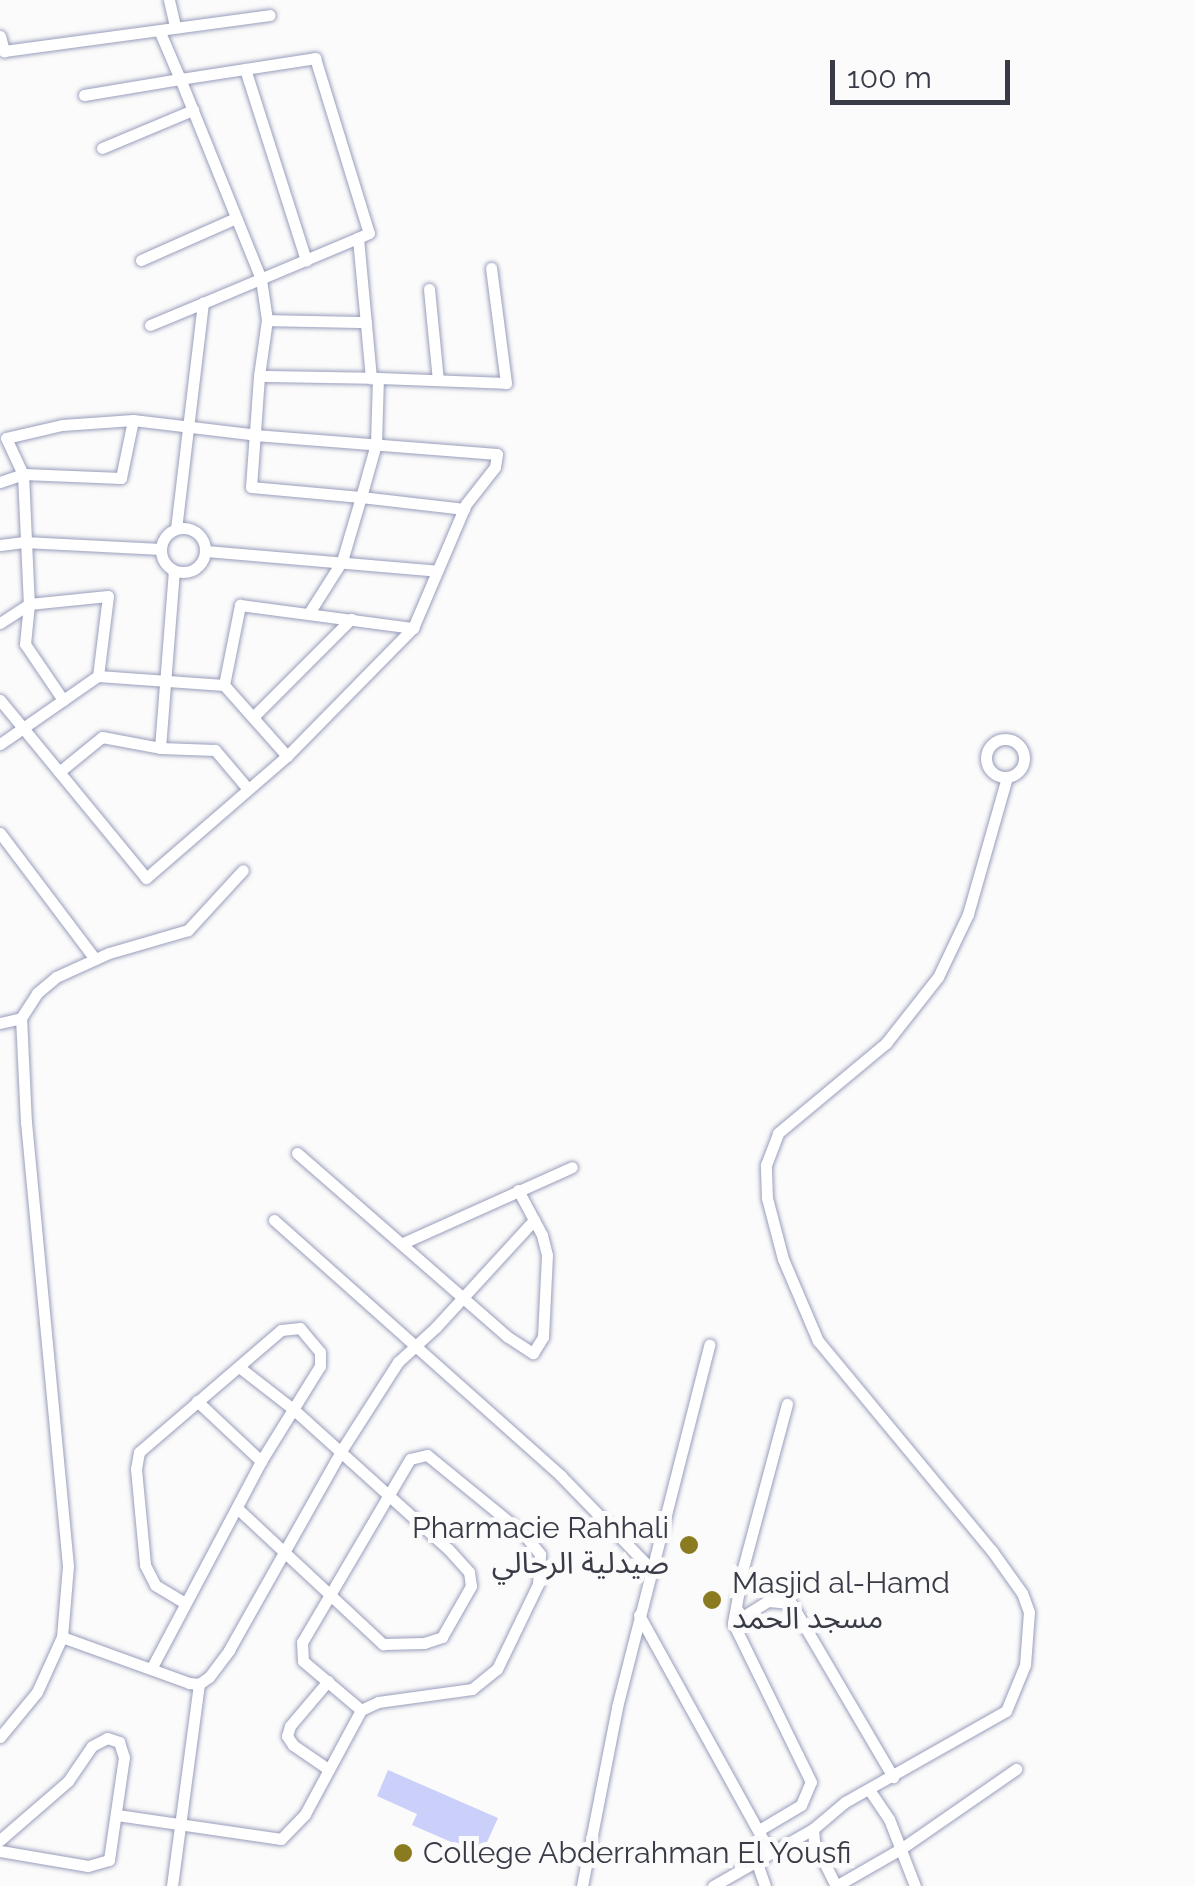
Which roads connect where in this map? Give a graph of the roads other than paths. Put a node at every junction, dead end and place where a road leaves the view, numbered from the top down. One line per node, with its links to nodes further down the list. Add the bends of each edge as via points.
1 (170, 0): 3 (street)
2 (270, 15): 3 (street)
3 (175, 27): 4 (street)
4 (159, 30): 5 (street, via 4,51); 7 (street)
5 (0, 36)
6 (245, 69): 7 (street); 12 (street, via 315,58 370,232); 14 (street)
7 (180, 79): 8 (street); 9 (street)
8 (84, 95)
9 (193, 110): 10 (street); 11 (street)
10 (102, 148)
11 (236, 218): 13 (street); 16 (street)
12 (358, 238): 14 (street); 20 (street)
13 (141, 260)
14 (306, 260): 16 (street)
15 (491, 268): 24 (street, via 506,383)
16 (260, 279): 18 (street); 19 (street)
17 (429, 289): 24 (street)
18 (202, 303): 21 (street); 26 (street)
19 (267, 320): 20 (street); 22 (street)
20 (366, 322): 23 (street)
21 (150, 325)
22 (259, 376): 23 (street); 27 (street)
23 (374, 378): 24 (street); 28 (street)
24 (438, 380)
25 (133, 420): 26 (street); 29 (street, via 121,478); 29 (street, via 62,425 6,438)
26 (191, 427): 27 (street); 33 (street)
27 (258, 435): 28 (street); 31 (street, via 251,487)
28 (376, 444): 31 (street); 32 (street, via 497,454)
29 (23, 474): 30 (street); 34 (street)
30 (0, 482)
31 (361, 497): 32 (street); 38 (street)
32 (464, 509): 40 (street)
33 (176, 529): 36 (street); 37 (street, via 197,532)
34 (24, 542): 35 (street); 36 (street); 41 (street)
35 (0, 545)
36 (161, 549): 39 (street)
37 (206, 551): 38 (street); 39 (street, via 195,570)
38 (342, 561): 40 (street); 42 (street)
39 (174, 570): 47 (street)
40 (437, 571): 45 (street)
41 (29, 604): 44 (street); 46 (street, via 108,596); 50 (street, via 25,644)
42 (309, 613): 43 (street); 48 (street, via 240,605)
43 (351, 619): 45 (street); 51 (street)
44 (0, 623)
45 (413, 628): 55 (street)
46 (98, 676): 47 (street); 50 (street)
47 (168, 680): 48 (street); 54 (street)
48 (224, 684): 51 (street)
49 (0, 700): 52 (street)
50 (63, 700): 52 (street)
51 (253, 717): 55 (street)
52 (23, 728): 53 (street); 56 (street)
53 (0, 744)
54 (160, 748): 56 (street, via 102,737); 58 (street, via 215,750)
55 (287, 756): 58 (street)
56 (59, 772): 58 (street, via 146,878)
57 (1007, 777): 95 (street, via 968,914 938,977 886,1042 778,1133 766,1165 783,1260 818,1341 992,1551 1029,1612 1024,1665 1006,1711)
58 (248, 789)
59 (0, 833): 61 (street)
60 (243, 870): 61 (street, via 188,930)
61 (95, 959): 62 (street, via 36,992)
62 (21, 1018): 63 (street); 87 (street, via 68,1566)
63 (0, 1023)
64 (297, 1153): 69 (street)
65 (572, 1167): 66 (street)
66 (518, 1190): 68 (street); 69 (street)
67 (274, 1220): 72 (street)
68 (534, 1220): 70 (street); 70 (street, via 548,1255 538,1350 529,1353)
69 (403, 1242): 70 (street)
70 (463, 1295): 72 (street)
71 (709, 1345): 82 (street)
72 (416, 1347): 77 (street, via 398,1362); 82 (street, via 561,1476)
73 (239, 1366): 74 (street); 76 (street); 76 (street, via 281,1330 300,1328 322,1360)
74 (197, 1402): 78 (street); 84 (street, via 136,1459 149,1577)
75 (787, 1404): 86 (street)
76 (293, 1409): 77 (street); 78 (street)
77 (341, 1452): 79 (street); 81 (street)
78 (260, 1461): 80 (street)
79 (389, 1495): 83 (street); 83 (street, via 469,1572 471,1586 458,1615 435,1640 383,1644); 91 (street, via 410,1460 427,1454 534,1544 542,1574 508,1652 488,1679 472,1689)
80 (237, 1508): 81 (street); 84 (street)
81 (284, 1550): 83 (street); 90 (street, via 229,1650)
82 (653, 1571): 85 (street)
83 (332, 1594): 89 (street, via 300,1654)
84 (185, 1603): 88 (street)
85 (639, 1615): 100 (street); 107 (street)
86 (733, 1624): 95 (street, via 768,1600 791,1602); 100 (street, via 810,1774 802,1804)
87 (62, 1638): 88 (street); 92 (street, via 37,1692)
88 (151, 1669): 90 (street)
89 (328, 1682): 91 (street); 93 (street, via 287,1736)
90 (200, 1684): 98 (street)
91 (361, 1710): 93 (street)
92 (0, 1738)
93 (328, 1769): 98 (street, via 296,1829 281,1839)
94 (1016, 1769): 102 (street)
95 (893, 1777): 96 (street)
96 (870, 1790): 99 (street); 102 (street)
97 (117, 1815): 98 (street); 101 (street, via 123,1749 107,1738); 103 (street, via 112,1853 98,1866)
98 (183, 1824): 106 (street)
99 (813, 1829): 104 (street); 110 (street)
100 (759, 1830): 104 (street)
101 (0, 1840)
102 (902, 1848): 110 (street); 111 (street)
103 (0, 1851)
104 (770, 1852): 105 (street)
105 (756, 1860): 108 (street); 109 (street)
106 (172, 1886)
107 (582, 1886)
108 (712, 1886)
109 (765, 1886)
110 (836, 1886)
111 (916, 1886)

